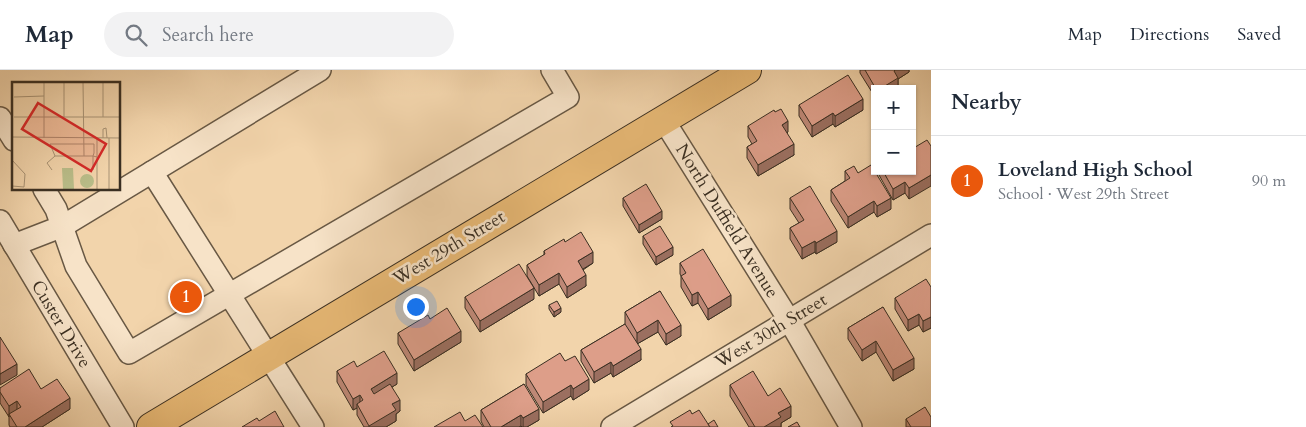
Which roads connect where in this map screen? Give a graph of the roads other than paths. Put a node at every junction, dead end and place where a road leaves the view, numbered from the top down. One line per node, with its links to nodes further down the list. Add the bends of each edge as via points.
1 (320, 70): 7 (street)
2 (552, 70): 13 (street, via 568,97)
3 (747, 70): 5 (main road, West 29th Street)
4 (0, 118): 6 (street)
5 (663, 120): 14 (street, North Duffield Avenue); 15 (main road, West 29th Street)
6 (12, 137)
7 (152, 172): 10 (street); 13 (street)
8 (45, 190): 10 (street)
9 (0, 221): 12 (street, Custer Drive)
10 (63, 226): 12 (street); 13 (street, via 76,266 129,353)
11 (931, 235): 14 (street, West 30th Street)
12 (14, 245): 16 (street, Custer Drive)
13 (229, 293): 15 (street)
14 (789, 320): 19 (street, West 30th Street); 20 (street, North Duffield Avenue)
15 (269, 356): 17 (main road, West 29th Street); 18 (street)
16 (123, 427)
17 (151, 427)
18 (313, 427)
19 (612, 427)
20 (850, 427)

